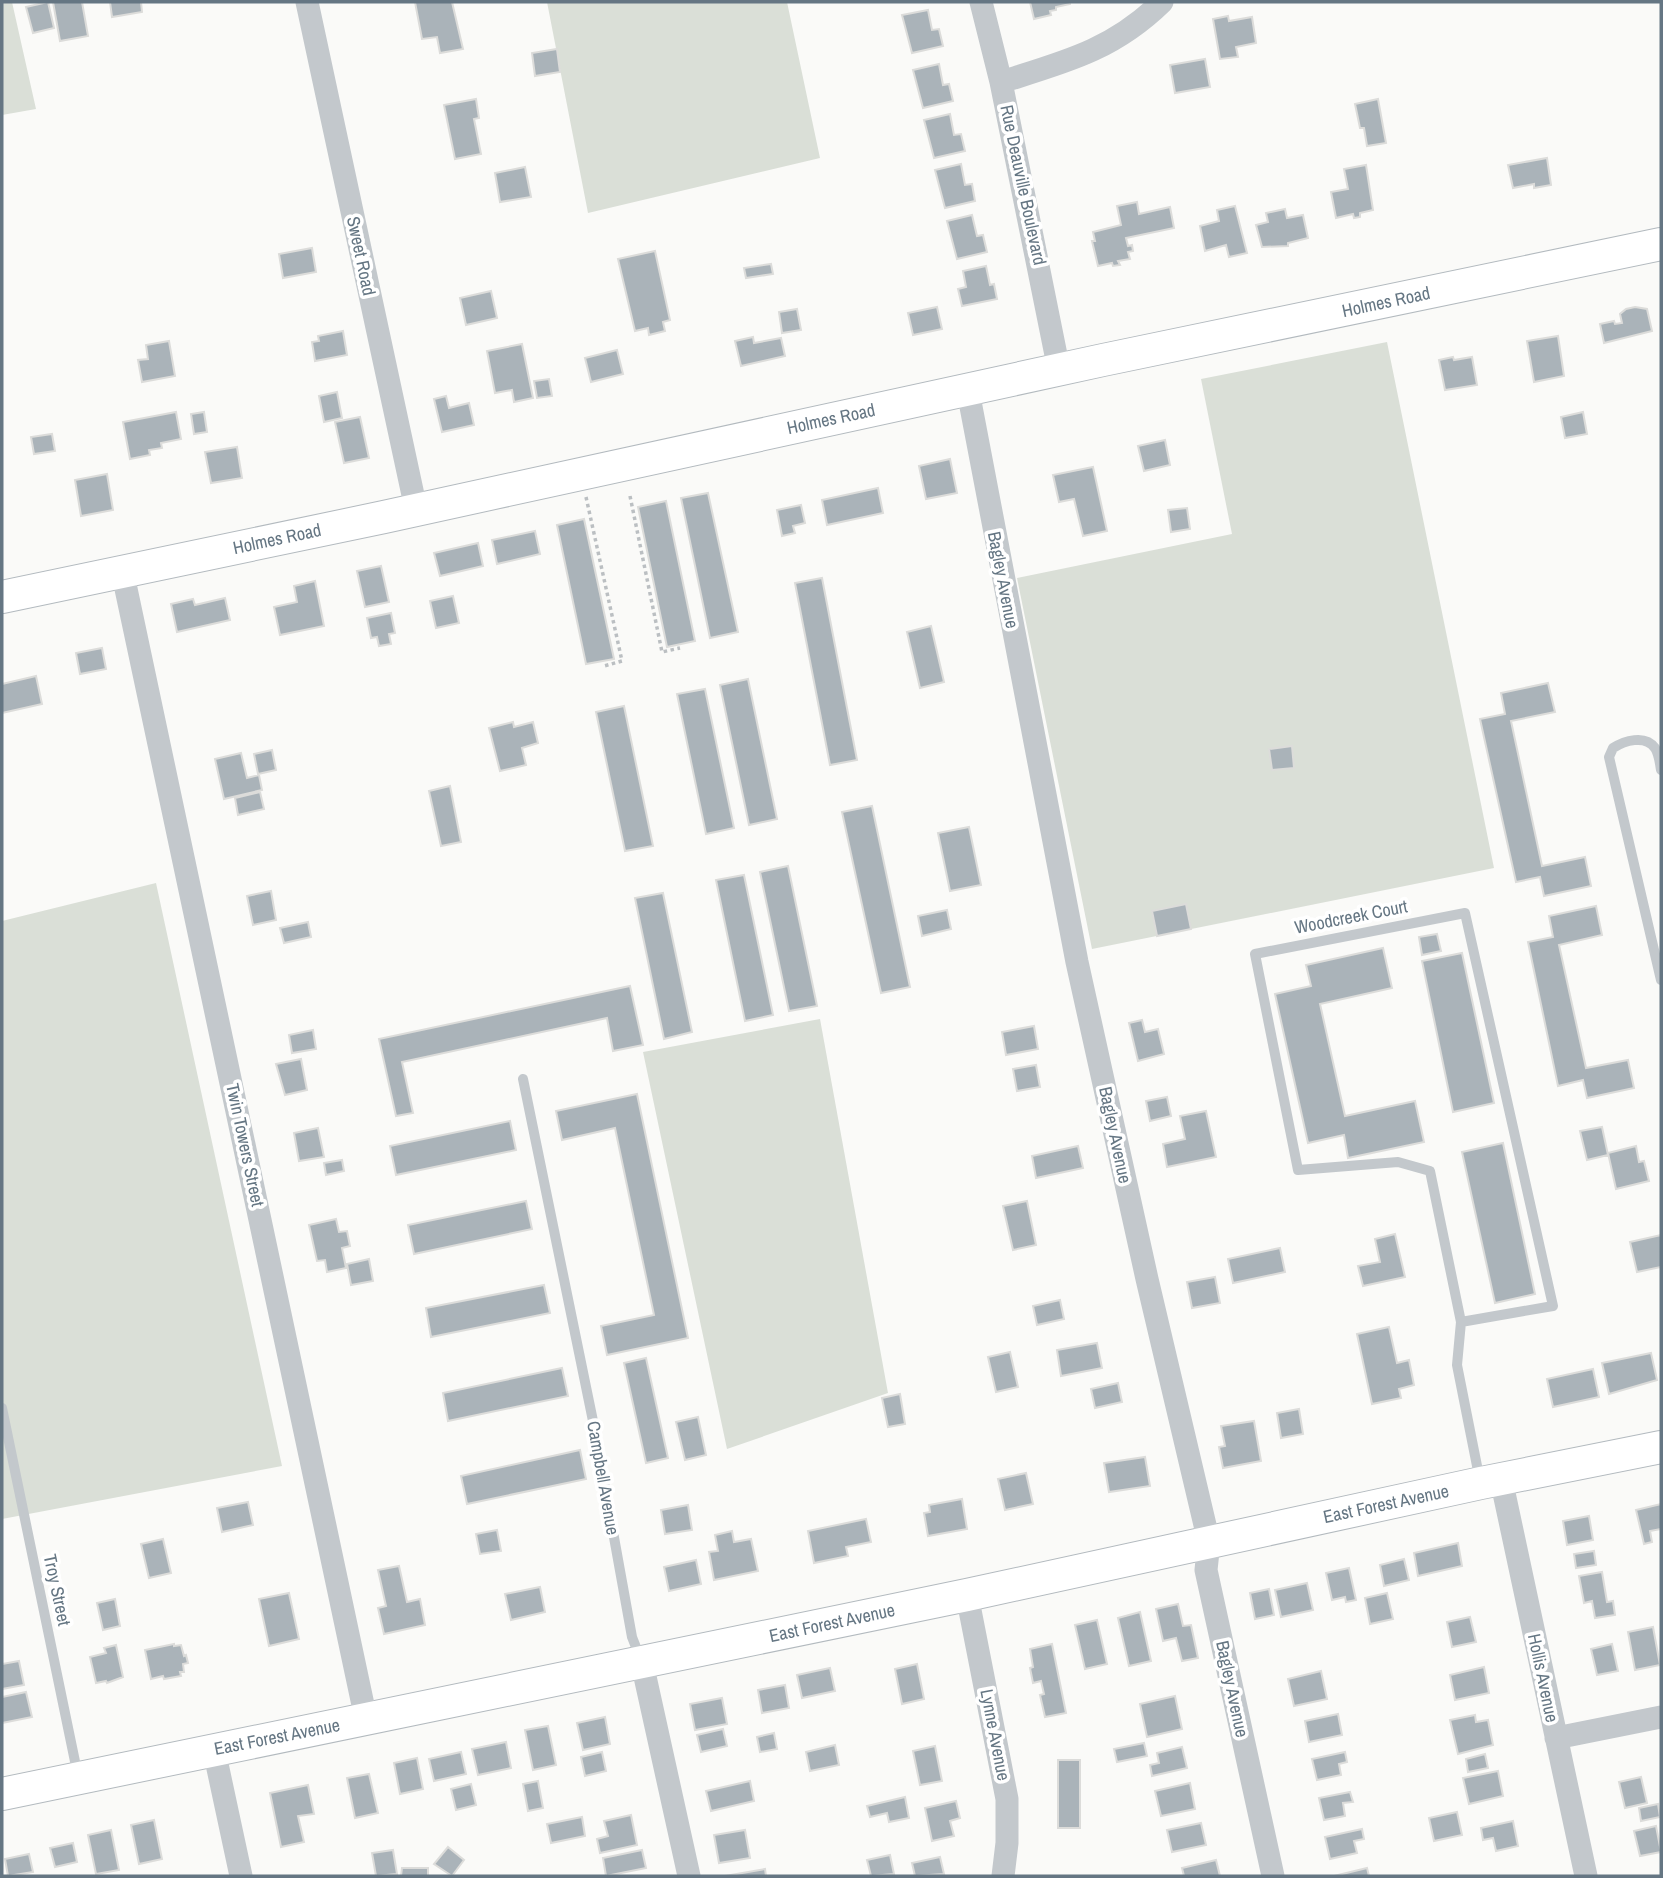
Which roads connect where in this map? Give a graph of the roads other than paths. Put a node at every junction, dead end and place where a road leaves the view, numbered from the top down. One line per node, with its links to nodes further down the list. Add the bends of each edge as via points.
1 (307, 2): 8 (street, Sweet Road)
2 (981, 2): 4 (street, Rue Deauville Boulevard)
3 (1161, 2): 4 (street, via 1102,47)
4 (1002, 82): 6 (street, Rue Deauville Boulevard)
5 (1661, 244): 6 (main road, Holmes Road)
6 (1059, 370): 7 (main road, Holmes Road)
7 (968, 391): 8 (main road, Holmes Road); 18 (street, Bagley Avenue, via 1077,962)
8 (416, 509): 9 (main road, Holmes Road)
9 (122, 570): 10 (main road, Holmes Road); 22 (street, Twin Towers Street)
10 (2, 597)
11 (1661, 770): 12 (lane, via 1655,748 1646,741 1626,741 1613,748 1609,757)
12 (1661, 980)
13 (523, 1079): 20 (lane, Campbell Avenue, via 632,1637)
14 (1461, 1322): 14 (lane, Woodcreek Court, via 1553,1306 1465,912 1255,954 1298,1170 1398,1162 1430,1171); 17 (lane, Woodcreek Court, via 1457,1365)
15 (2, 1408): 25 (lane, Troy Street)
16 (1661, 1447): 17 (main road, East Forest Avenue)
17 (1490, 1481): 18 (main road, East Forest Avenue); 23 (street, Hollis Avenue)
18 (1209, 1542): 19 (main road, East Forest Avenue); 30 (street, Bagley Avenue, via 1206,1570)
19 (967, 1595): 20 (main road, East Forest Avenue); 29 (street, Lynne Avenue, via 1007,1799)
20 (642, 1663): 22 (main road, East Forest Avenue); 28 (street, Campbell Avenue)
21 (1661, 1717): 23 (street)
22 (366, 1719): 24 (main road, East Forest Avenue)
23 (1556, 1738): 31 (street, Hollis Avenue)
24 (215, 1750): 25 (main road, East Forest Avenue); 27 (street)
25 (78, 1779): 26 (main road, East Forest Avenue)
26 (2, 1794)
27 (242, 1876)
28 (689, 1876)
29 (1003, 1876)
30 (1273, 1876)
31 (1586, 1876)

